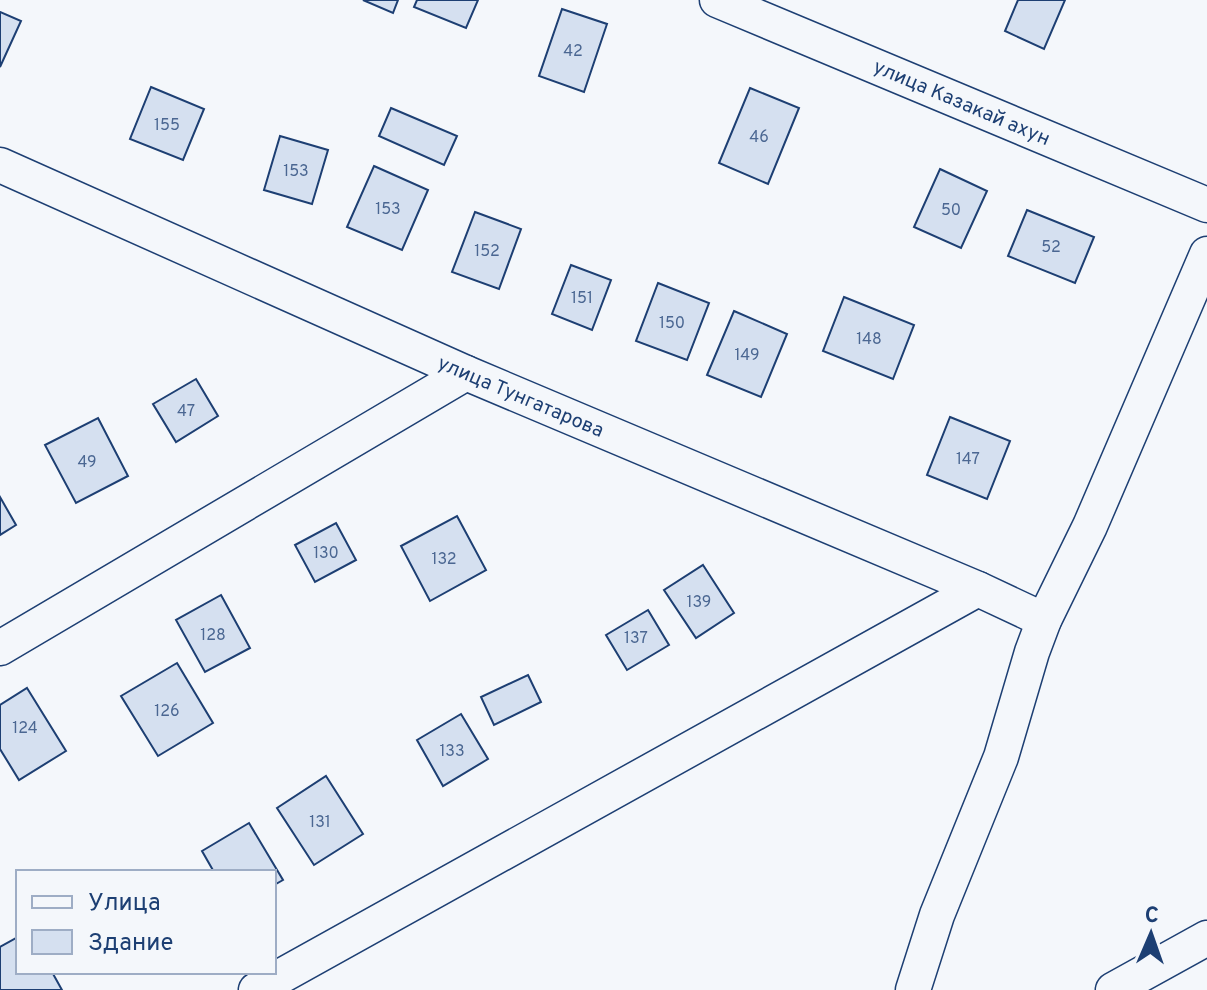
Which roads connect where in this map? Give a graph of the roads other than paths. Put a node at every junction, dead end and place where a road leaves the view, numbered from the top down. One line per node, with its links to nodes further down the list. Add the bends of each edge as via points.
1 (717, 0): 3 (street, улица Казакай ахун)
2 (0, 165): 5 (street, улица Тунгатарова)
3 (1207, 205)
4 (1207, 254): 7 (street)
5 (466, 373): 6 (street, улица Тунгатарова); 8 (street)
6 (978, 589): 7 (street, улица Тунгатарова); 10 (street)
7 (1044, 620): 11 (street, via 1001,757 937,915)
8 (0, 648)
9 (1207, 938): 12 (street)
10 (256, 990)
11 (913, 990)
12 (1113, 990)

